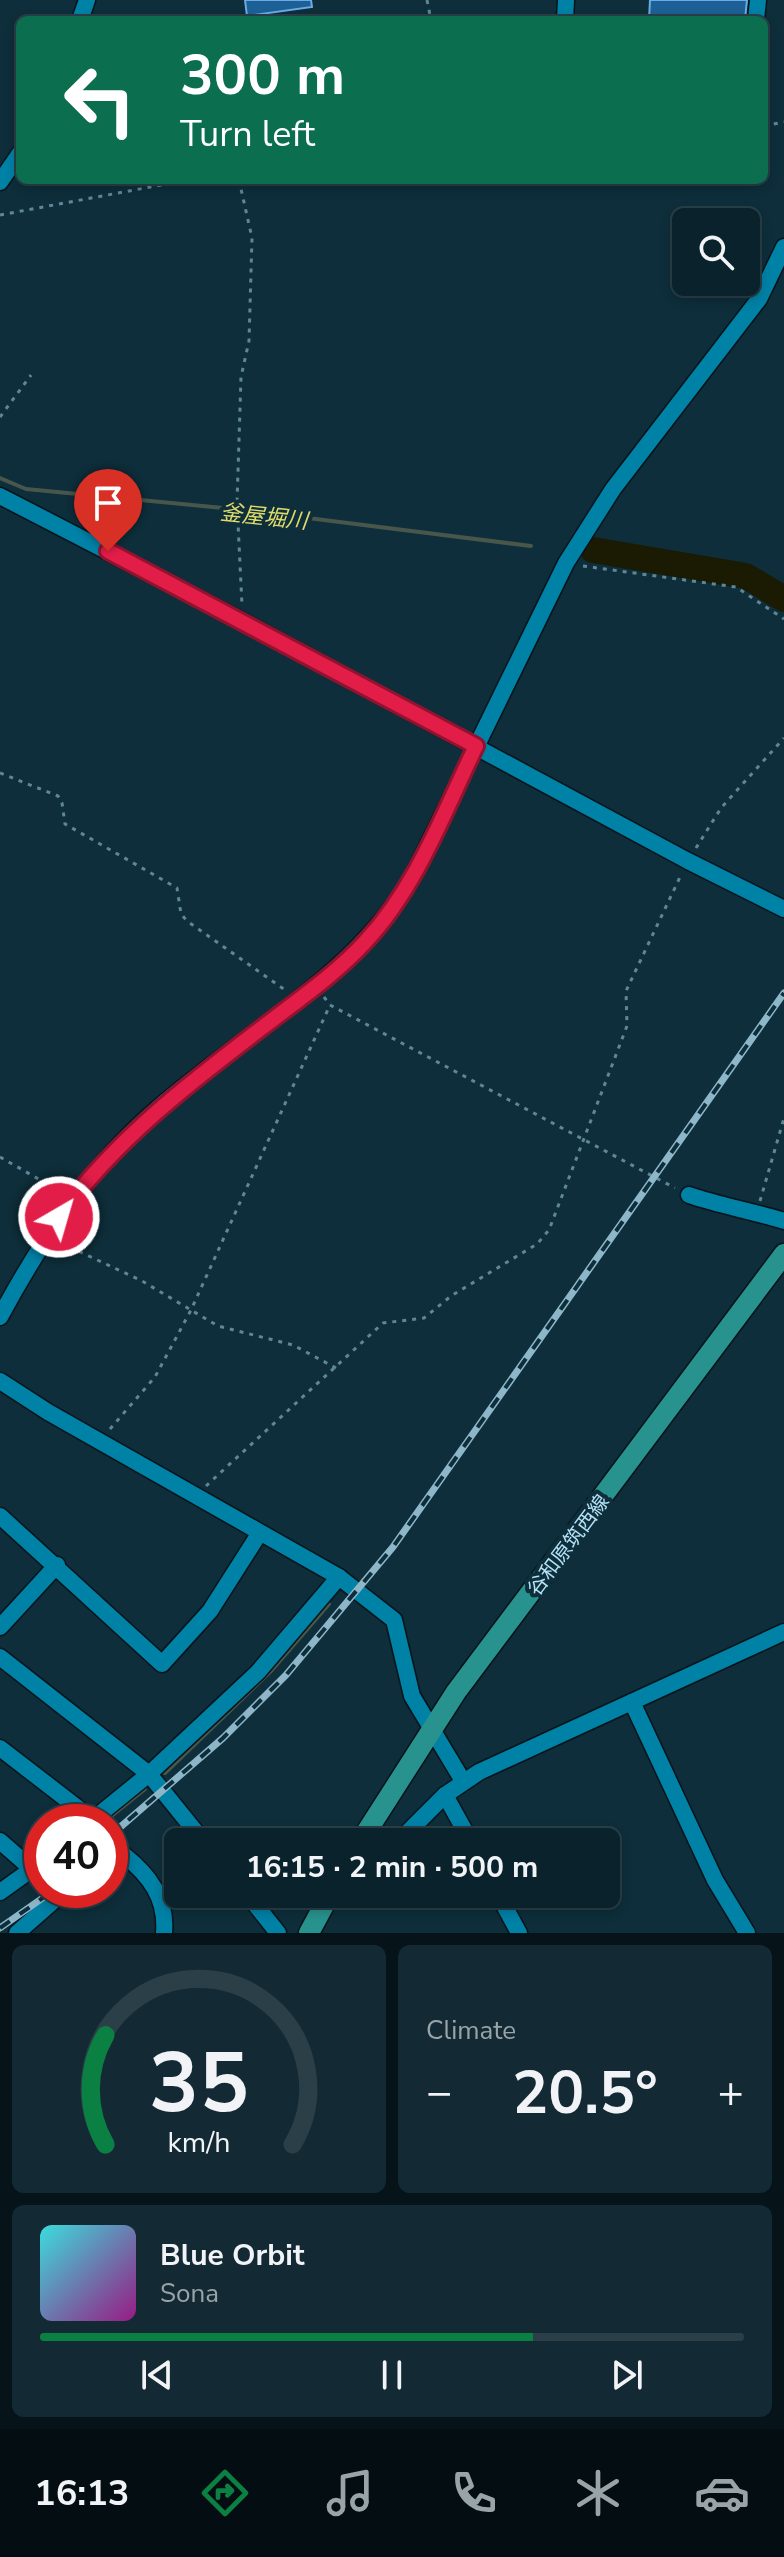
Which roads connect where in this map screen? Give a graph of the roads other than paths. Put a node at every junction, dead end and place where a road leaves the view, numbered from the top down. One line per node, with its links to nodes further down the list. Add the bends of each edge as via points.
1 (16, 159): 2 (street)
2 (0, 182)
3 (784, 247): 5 (street, via 759,299 613,489 566,563)
4 (0, 496): 5 (street)
5 (476, 746): 6 (street); 10 (street, via 391,911 364,943 118,1146 46,1235)
6 (784, 909)
7 (689, 1195): 8 (street)
8 (784, 1221)
9 (784, 1254): 20 (main road, 谷和原筑西線)
10 (0, 1317)
11 (0, 1381): 13 (street)
12 (0, 1516): 14 (street)
13 (259, 1534): 14 (street, via 210,1611 162,1664); 15 (street)
14 (57, 1565): 16 (street)
15 (339, 1577): 20 (street, via 394,1620 409,1688); 22 (street, via 272,1657)
16 (0, 1627)
17 (784, 1632): 19 (street)
18 (0, 1657): 22 (street)
19 (632, 1702): 23 (street); 45 (street, via 715,1880)
20 (431, 1731): 23 (street); 28 (main road, 谷和原筑西線)
21 (0, 1748): 25 (street)
22 (149, 1774): 26 (street); 27 (street)
23 (463, 1781): 24 (street)
24 (445, 1795): 29 (street); 30 (street)
25 (70, 1804)
26 (112, 1804)
27 (193, 1828)
28 (369, 1828)
29 (412, 1828)
30 (463, 1828)
31 (0, 1841): 32 (street)
32 (24, 1857)
33 (128, 1858): 41 (street, via 148,1874 165,1920)
34 (24, 1876): 35 (street)
35 (0, 1892)
36 (45, 1908): 40 (street)
37 (258, 1908): 42 (street)
38 (322, 1908): 43 (main road)
39 (506, 1908): 44 (street)
40 (17, 1933)
41 (164, 1933)
42 (278, 1933)
43 (309, 1933)
44 (519, 1933)
45 (747, 1933)

